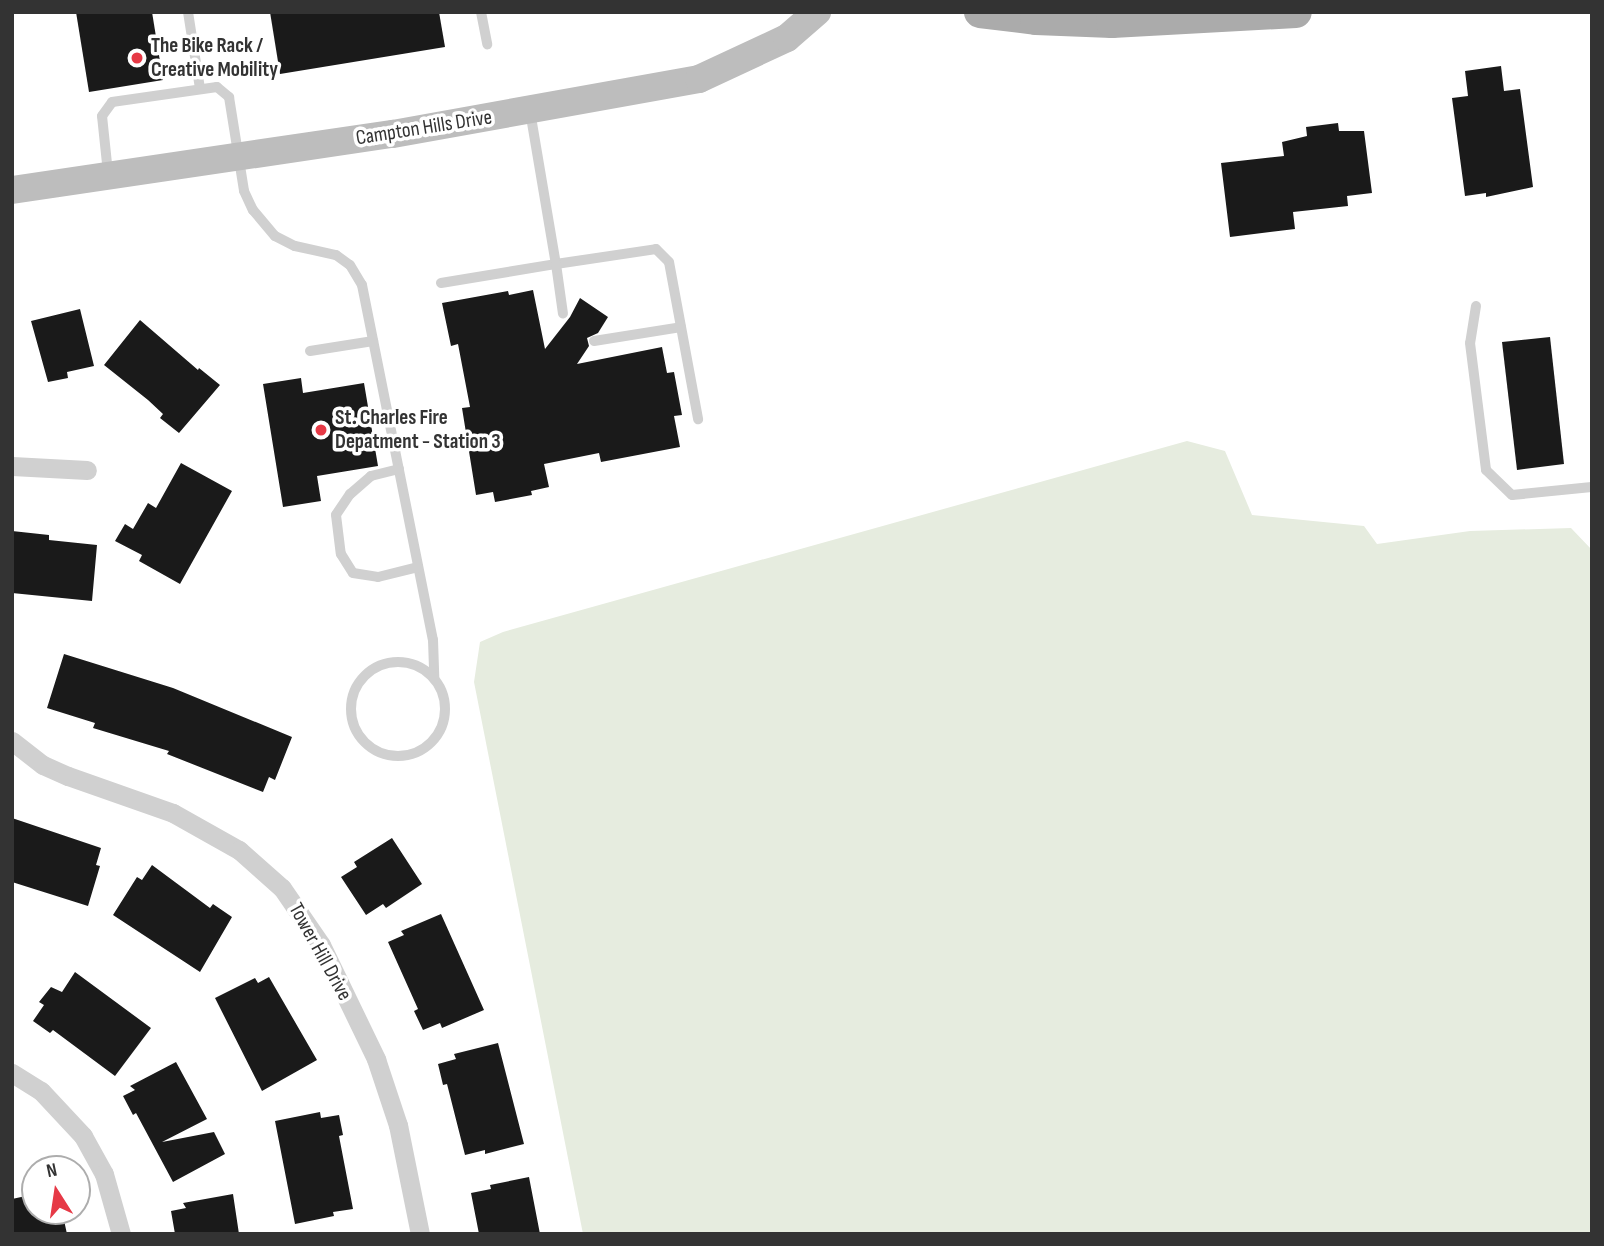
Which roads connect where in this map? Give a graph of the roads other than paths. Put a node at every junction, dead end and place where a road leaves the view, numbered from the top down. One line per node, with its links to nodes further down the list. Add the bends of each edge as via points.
1 (188, 12): 8 (lane)
2 (481, 12): 7 (lane)
3 (817, 12): 9 (street, Campton Hills Drive, via 788,38 699,79)
4 (1296, 12): 6 (main road)
5 (996, 13): 6 (main road, via 1112,22)
6 (1193, 15)
7 (487, 44)
8 (200, 89): 10 (lane, via 217,87 229,97); 11 (lane, via 112,102 102,116)
9 (530, 111): 10 (street, Campton Hills Drive); 13 (lane)
10 (237, 157): 11 (street, Campton Hills Drive); 18 (lane, via 244,191 275,236 295,246 337,255 350,265 362,285)
11 (108, 177): 12 (street, Campton Hills Drive)
12 (12, 190)
13 (556, 264): 14 (lane); 16 (lane); 17 (lane, via 656,249 669,262)
14 (440, 283)
15 (1476, 306): 25 (lane, via 1470,343 1486,470 1512,495)
16 (563, 314)
17 (681, 327): 19 (lane); 21 (lane)
18 (373, 341): 20 (lane); 24 (lane)
19 (594, 341)
20 (310, 351)
21 (698, 419)
22 (12, 466): 23 (street)
23 (87, 470)
24 (399, 470): 26 (lane); 26 (lane, via 371,476 350,494 336,515 341,554 353,573 378,577)
25 (1592, 487)
26 (418, 567): 27 (lane, via 433,640)
27 (434, 678): 27 (lane, via 408,663 378,666 365,675 351,701 351,716 364,742 392,756 423,749 443,724 442,692)
28 (12, 741): 31 (street, Tower Hill Drive, via 43,765 173,813 239,850 282,888 321,945 376,1059 398,1125)
29 (12, 1073): 30 (street, via 41,1091 83,1136 104,1174)
30 (121, 1234)
31 (420, 1234)

